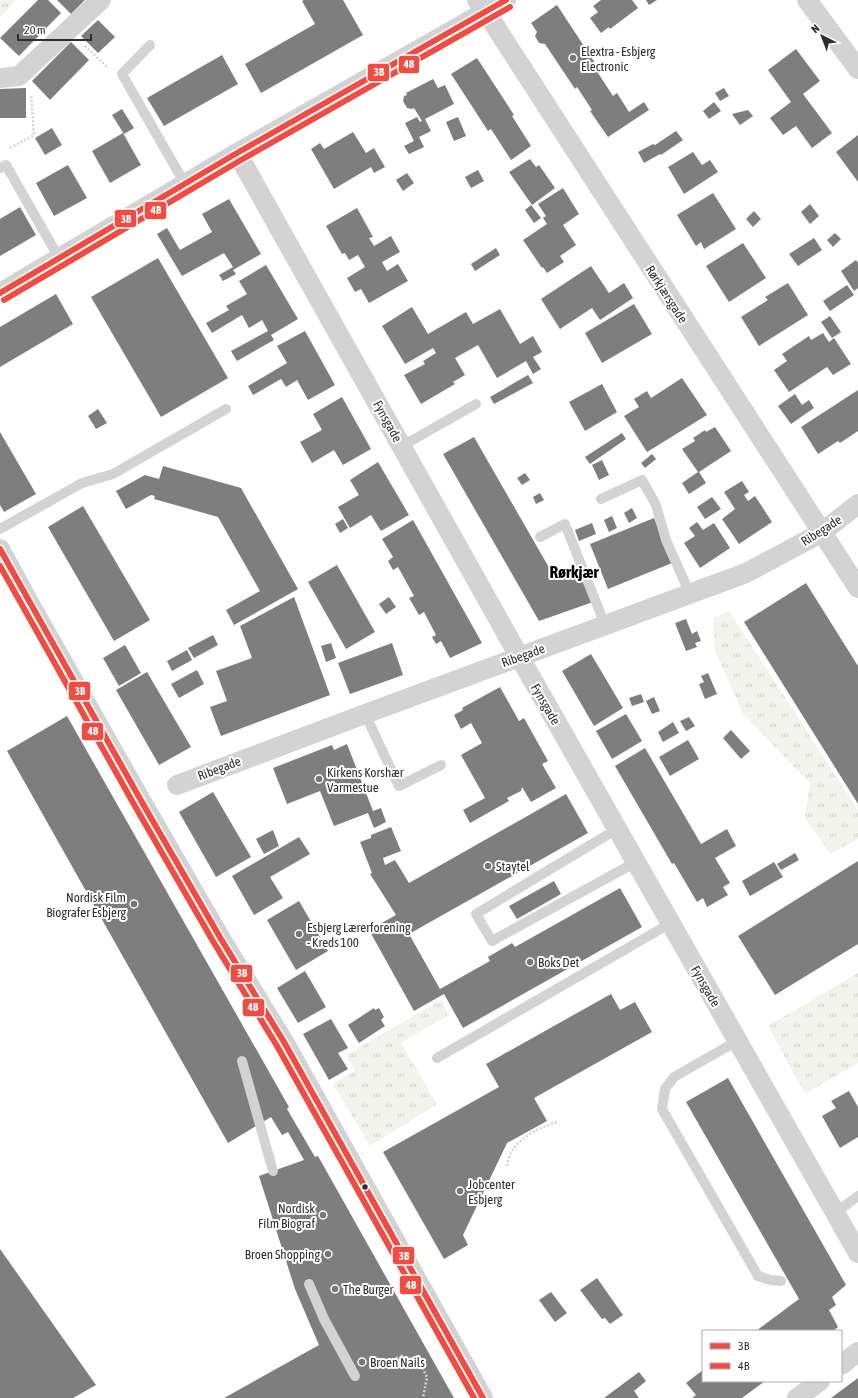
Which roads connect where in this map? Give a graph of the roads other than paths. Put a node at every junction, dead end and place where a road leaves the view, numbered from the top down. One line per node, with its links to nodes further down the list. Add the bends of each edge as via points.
1 (101, 0): 7 (street)
2 (506, 0): 4 (street)
3 (807, 0): 6 (street)
4 (481, 6): 8 (street); 19 (street, Rørkjærsgade)
5 (150, 45): 10 (lane, via 122,74)
6 (858, 69)
7 (9, 77)
8 (237, 153): 10 (street); 15 (street, Fynsgade)
9 (3, 166): 11 (lane)
10 (185, 184): 11 (street)
11 (59, 258): 12 (street)
12 (0, 293)
13 (476, 404): 15 (lane)
14 (226, 409): 18 (lane, via 113,474 82,483)
15 (402, 446): 25 (street, Fynsgade)
16 (601, 499): 23 (lane, via 642,480 656,506 666,540)
17 (858, 504): 19 (street, Ribegade)
18 (0, 529)
19 (821, 532): 22 (street, Rørkjærsgade); 23 (street, Ribegade, via 746,573)
20 (540, 537): 24 (lane, via 565,524)
21 (0, 549): 45 (street, via 143,804 284,1042)
22 (858, 588)
23 (690, 594): 24 (street, Ribegade)
24 (605, 625): 25 (street, Ribegade)
25 (519, 656): 26 (street, Ribegade); 29 (street, Fynsgade)
26 (365, 714): 27 (lane, via 399,786); 28 (street, Ribegade)
27 (441, 765)
28 (177, 784)
29 (617, 829): 30 (street, Fynsgade); 30 (lane, via 476,914 492,941)
30 (636, 862): 31 (street, Fynsgade)
31 (671, 923): 32 (street, Fynsgade); 33 (lane)
32 (737, 1040): 37 (street, Fynsgade); 39 (lane, via 674,1077 665,1089 662,1109 758,1276)
33 (437, 1058)
34 (242, 1061): 35 (lane)
35 (273, 1171)
36 (858, 1196): 37 (lane)
37 (835, 1212): 38 (street, Fynsgade)
38 (858, 1253)
39 (781, 1281)
40 (309, 1284): 43 (lane)
41 (858, 1352): 42 (street)
42 (842, 1364)
43 (355, 1376)
44 (819, 1382): 46 (street)
45 (483, 1398)
46 (797, 1398)

